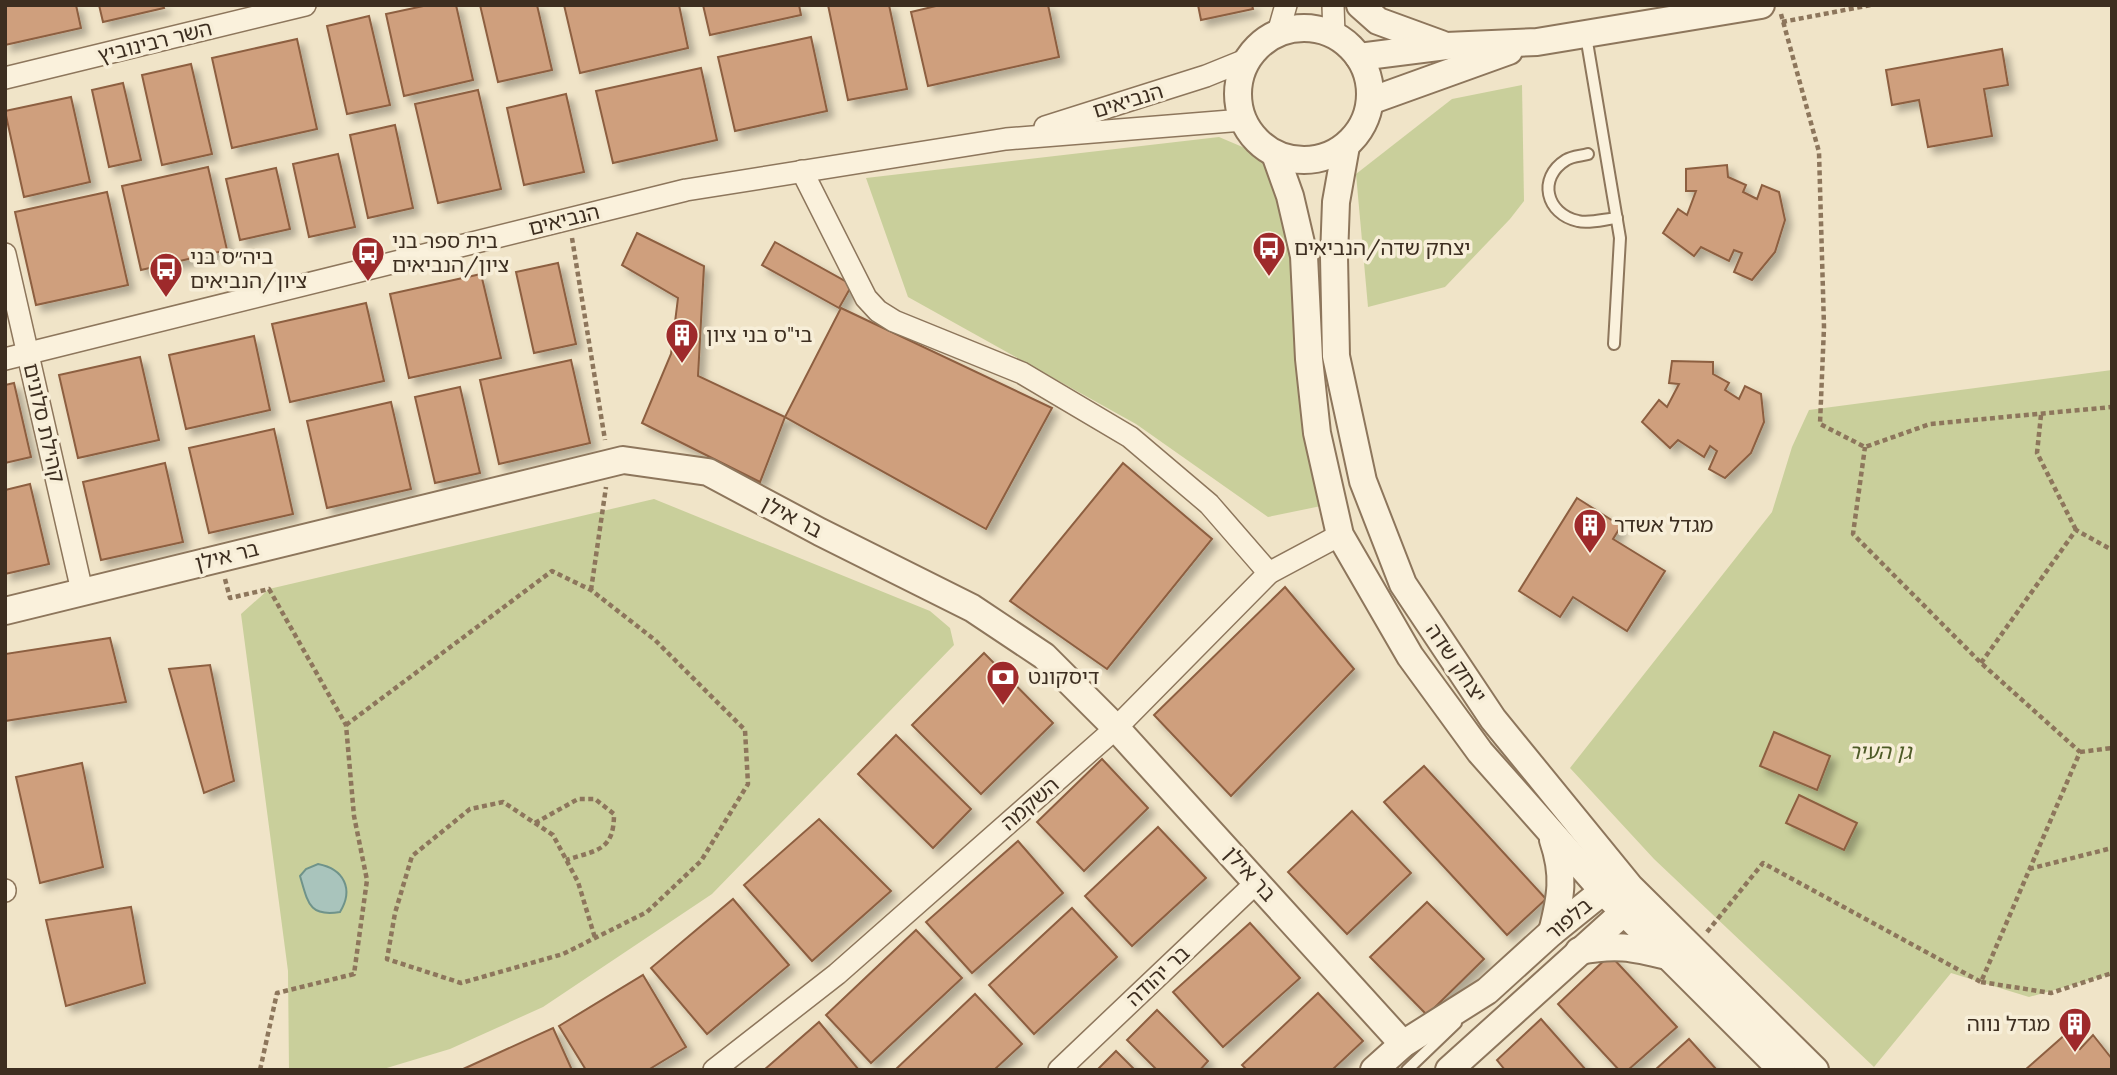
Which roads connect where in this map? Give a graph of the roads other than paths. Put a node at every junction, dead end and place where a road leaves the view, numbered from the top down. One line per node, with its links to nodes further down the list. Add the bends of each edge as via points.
1 (305, 5): 13 (street, השר רבינוביץ)
2 (1286, 5): 6 (street)
3 (1333, 5): 8 (street)
4 (1360, 5): 10 (street, via 1378,21)
5 (1761, 5): 7 (street)
6 (1278, 33): 8 (street, via 1297,28); 12 (street, via 1261,43)
7 (1586, 33): 9 (street); 21 (lane)
8 (1334, 35): 11 (street)
9 (1537, 42): 10 (street); 14 (street)
10 (1446, 46): 11 (street)
11 (1359, 57): 14 (street, via 1368,78)
12 (1248, 59): 15 (street, via 1239,78); 16 (street, הנביאים)
13 (5, 78)
14 (1370, 100): 17 (street, via 1367,118)
15 (1243, 120): 16 (street, הנביאים); 18 (street, via 1262,146)
16 (1006, 139): 20 (street, הנביאים)
17 (1346, 146): 18 (street, via 1313,160); 34 (street, יצחק שדה, via 1336,202 1336,356 1363,481 1403,584 1493,719)
18 (1275, 154): 26 (street, יצחק שדה, via 1304,256 1317,433)
19 (1588, 155): 21 (lane, via 1568,158 1553,172 1547,185 1552,205 1580,222)
20 (803, 171): 24 (street, הנביאים, via 686,190); 27 (street, via 866,298 878,311 1023,373 1130,437 1209,504)
21 (1617, 218): 23 (lane)
22 (5, 254): 24 (street, קהילת סלונים)
23 (1614, 344)
24 (29, 354): 25 (street, הנביאים); 28 (street, קהילת סלונים)
25 (5, 359)
26 (1340, 535): 27 (street, השקמה); 31 (street, יצחק שדה, via 1410,656 1480,752)
27 (1269, 573): 30 (street, השקמה)
28 (82, 591): 29 (street, בר אילן); 30 (street, בר אילן, via 623,460 708,472 972,608 1044,656)
29 (5, 611)
30 (1116, 727): 32 (street, בר אילן); 39 (street, השקמה, via 837,974)
31 (1551, 835): 33 (street, יצחק שדה); 35 (street, via 1562,884)
32 (1258, 881): 38 (street, בר אילן); 40 (street, בר יהודה)
33 (1603, 891): 34 (street, בלפור); 35 (street, בלפור)
34 (1627, 899): 36 (street, בלפור); 37 (street, יצחק שדה)
35 (1552, 932): 38 (street, בלפור)
36 (1579, 951): 37 (street, via 1624,946); 42 (street, בלפור)
37 (1681, 953): 43 (street, יצחק שדה); 44 (street, יצחק שדה)
38 (1405, 1057): 41 (street, בלפור)
39 (715, 1070)
40 (1059, 1070)
41 (1374, 1070)
42 (1449, 1070)
43 (1782, 1070)
44 (1815, 1070)

